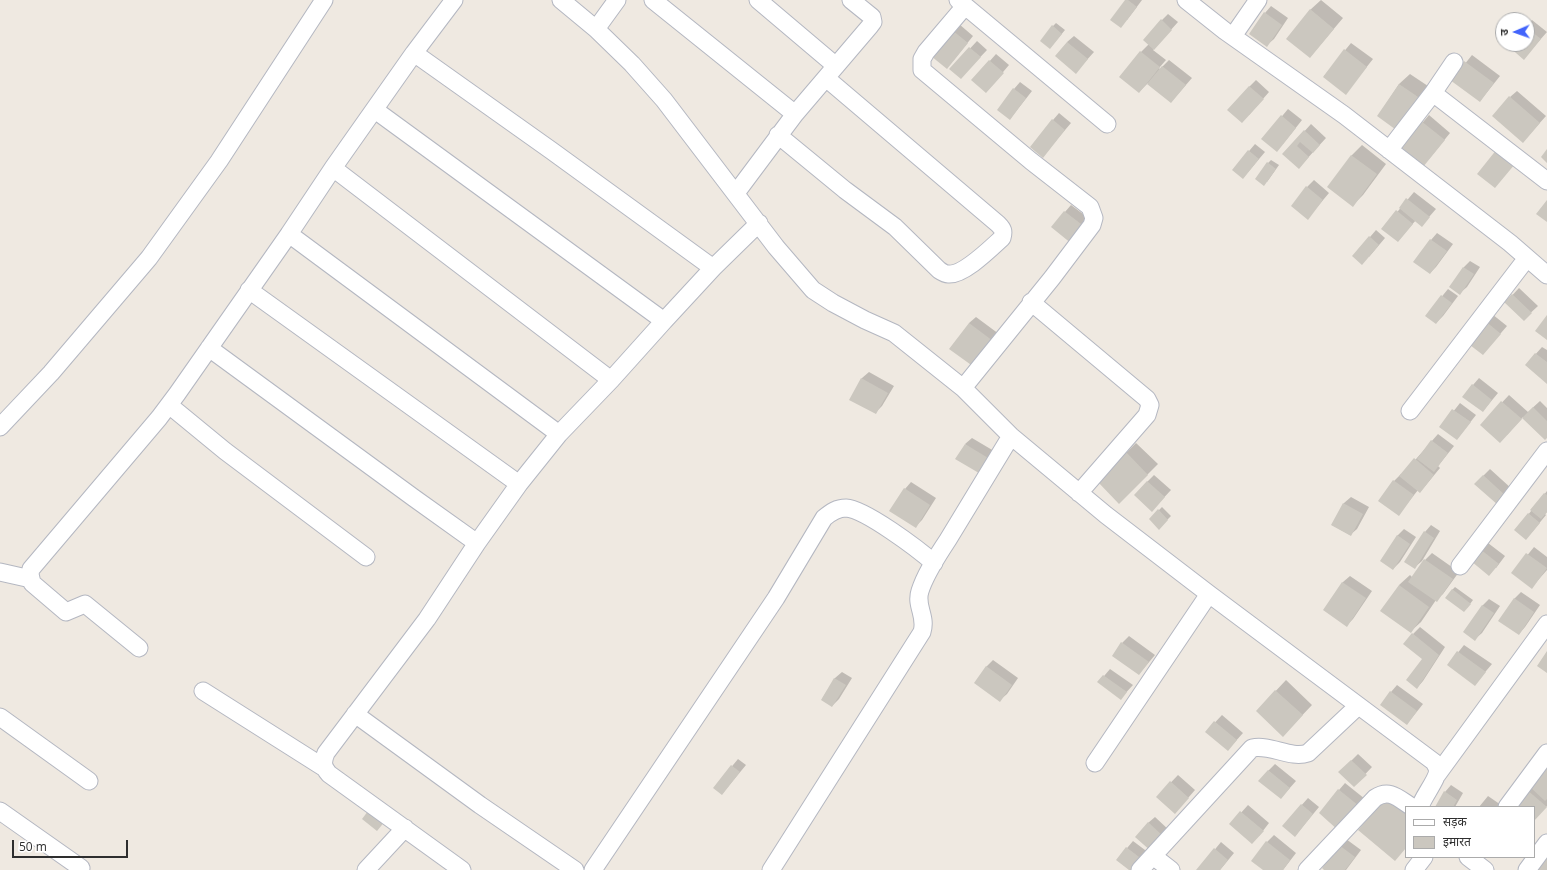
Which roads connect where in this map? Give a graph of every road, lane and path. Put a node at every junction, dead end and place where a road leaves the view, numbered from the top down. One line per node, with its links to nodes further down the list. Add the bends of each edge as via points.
1 (454, 0): 13 (street)
2 (561, 0): 11 (street)
3 (617, 0): 11 (street)
4 (653, 0): 18 (street)
5 (758, 0): 15 (street)
6 (851, 0): 15 (street, via 870,14 873,22)
7 (1186, 0): 12 (street)
8 (1258, 0): 12 (street)
9 (962, 3): 19 (street); 31 (street, via 926,52 922,59 922,70 1090,207 1093,213 1092,225)
10 (321, 4): 38 (street, via 219,161 150,258 51,373)
11 (596, 29): 24 (street, via 664,100)
12 (1233, 36): 21 (street)
13 (414, 53): 17 (street); 28 (street)
14 (1454, 62): 16 (street)
15 (831, 72): 18 (street); 20 (street, via 1003,228 1002,238 960,272 947,274 939,270 895,227)
16 (1433, 93): 21 (street); 23 (street)
17 (375, 110): 22 (street); 32 (street)
18 (795, 114): 20 (street)
19 (1107, 124)
20 (778, 135): 24 (street)
21 (1389, 150): 27 (street)
22 (333, 168): 26 (street); 34 (street)
23 (1547, 181)
24 (736, 193): 25 (street)
25 (759, 224): 28 (street); 35 (street, via 813,290 858,317 894,333)
26 (289, 234): 30 (street); 39 (street)
27 (1527, 258): 29 (street); 37 (street)
28 (713, 268): 32 (street)
29 (1547, 275)
30 (249, 290): 33 (street); 42 (street)
31 (1031, 302): 35 (street); 43 (street, via 1147,398 1150,405 1147,415)
32 (664, 320): 34 (street)
33 (209, 348): 36 (street); 44 (street)
34 (611, 380): 39 (street)
35 (963, 388): 40 (street)
36 (169, 405): 45 (street, via 225,451); 49 (street, via 32,569)
37 (1410, 411)
38 (0, 427)
39 (559, 434): 42 (street)
40 (1011, 436): 43 (street); 46 (street)
41 (1547, 451): 47 (street)
42 (519, 484): 44 (street)
43 (1079, 493): 50 (street)
44 (477, 543): 55 (street, via 426,619)
45 (366, 557)
46 (934, 563): 75 (street, via 904,539 862,513 848,508 839,509 824,518 776,598); 76 (street, via 919,592 919,606 924,626 922,632)
47 (1460, 566)
48 (0, 572): 49 (street)
49 (30, 579): 52 (street, via 66,612 85,604)
50 (1209, 594): 54 (street); 58 (street)
51 (1547, 624): 60 (street)
52 (139, 648)
53 (203, 691): 59 (street)
54 (1358, 706): 60 (street, via 1434,762); 68 (street, via 1308,753 1298,754 1265,747 1252,748)
55 (355, 714): 59 (street, via 326,753); 74 (street)
56 (0, 717): 61 (street)
57 (1547, 753): 64 (street)
58 (1095, 763)
59 (323, 767): 66 (street)
60 (1437, 775): 63 (street)
61 (89, 781)
62 (1410, 806): 79 (street, via 1394,795 1381,794)
63 (1420, 806)
64 (1508, 806)
65 (0, 811): 71 (street)
66 (404, 828): 72 (street); 73 (street)
67 (1547, 843): 82 (street)
68 (1153, 856): 77 (street); 78 (street)
69 (1423, 858): 80 (street)
70 (1470, 858): 81 (street)
71 (81, 868)
72 (366, 870)
73 (462, 870)
74 (575, 870)
75 (593, 870)
76 (771, 870)
77 (1140, 870)
78 (1171, 870)
79 (1307, 870)
80 (1414, 870)
81 (1485, 870)
82 (1527, 870)

